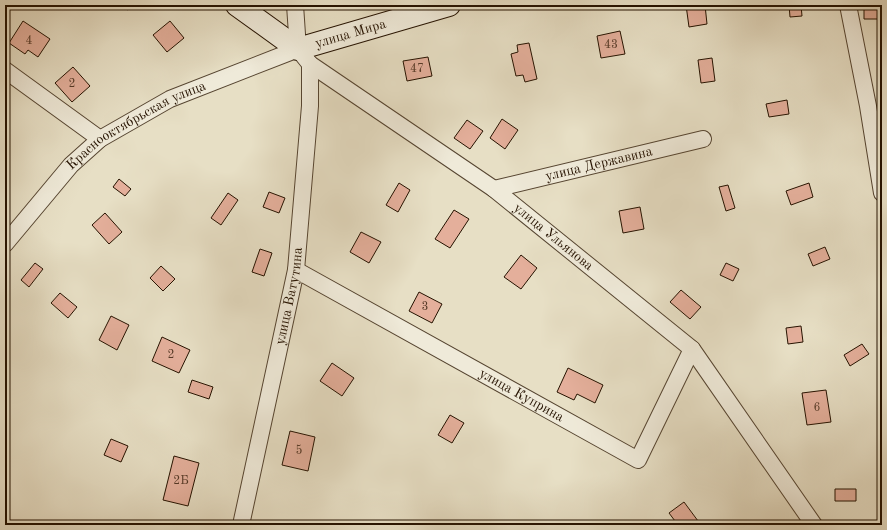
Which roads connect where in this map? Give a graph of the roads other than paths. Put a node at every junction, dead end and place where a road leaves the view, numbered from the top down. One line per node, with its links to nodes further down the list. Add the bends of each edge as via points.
1 (237, 5): 5 (street, улица Ульянова)
2 (295, 5): 5 (street, улица Ватутина)
3 (449, 5): 5 (street, улица Мира)
4 (848, 5): 7 (street)
5 (304, 56): 8 (street, Краснооктябрьская улица, via 170,99); 10 (street, улица Ульянова); 13 (street, улица Ватутина, via 310,106)
6 (5, 70): 8 (street)
7 (875, 106): 11 (street)
8 (100, 139): 12 (street, Краснооктябрьская улица, via 71,166)
9 (703, 139): 10 (street, улица Державина)
10 (494, 189): 14 (street, улица Ульянова)
11 (882, 193)
12 (5, 244)
13 (296, 270): 14 (street, улица Куприна, via 638,460); 15 (street, улица Ватутина)
14 (692, 349): 16 (street, улица Ульянова)
15 (241, 525)
16 (814, 525)

